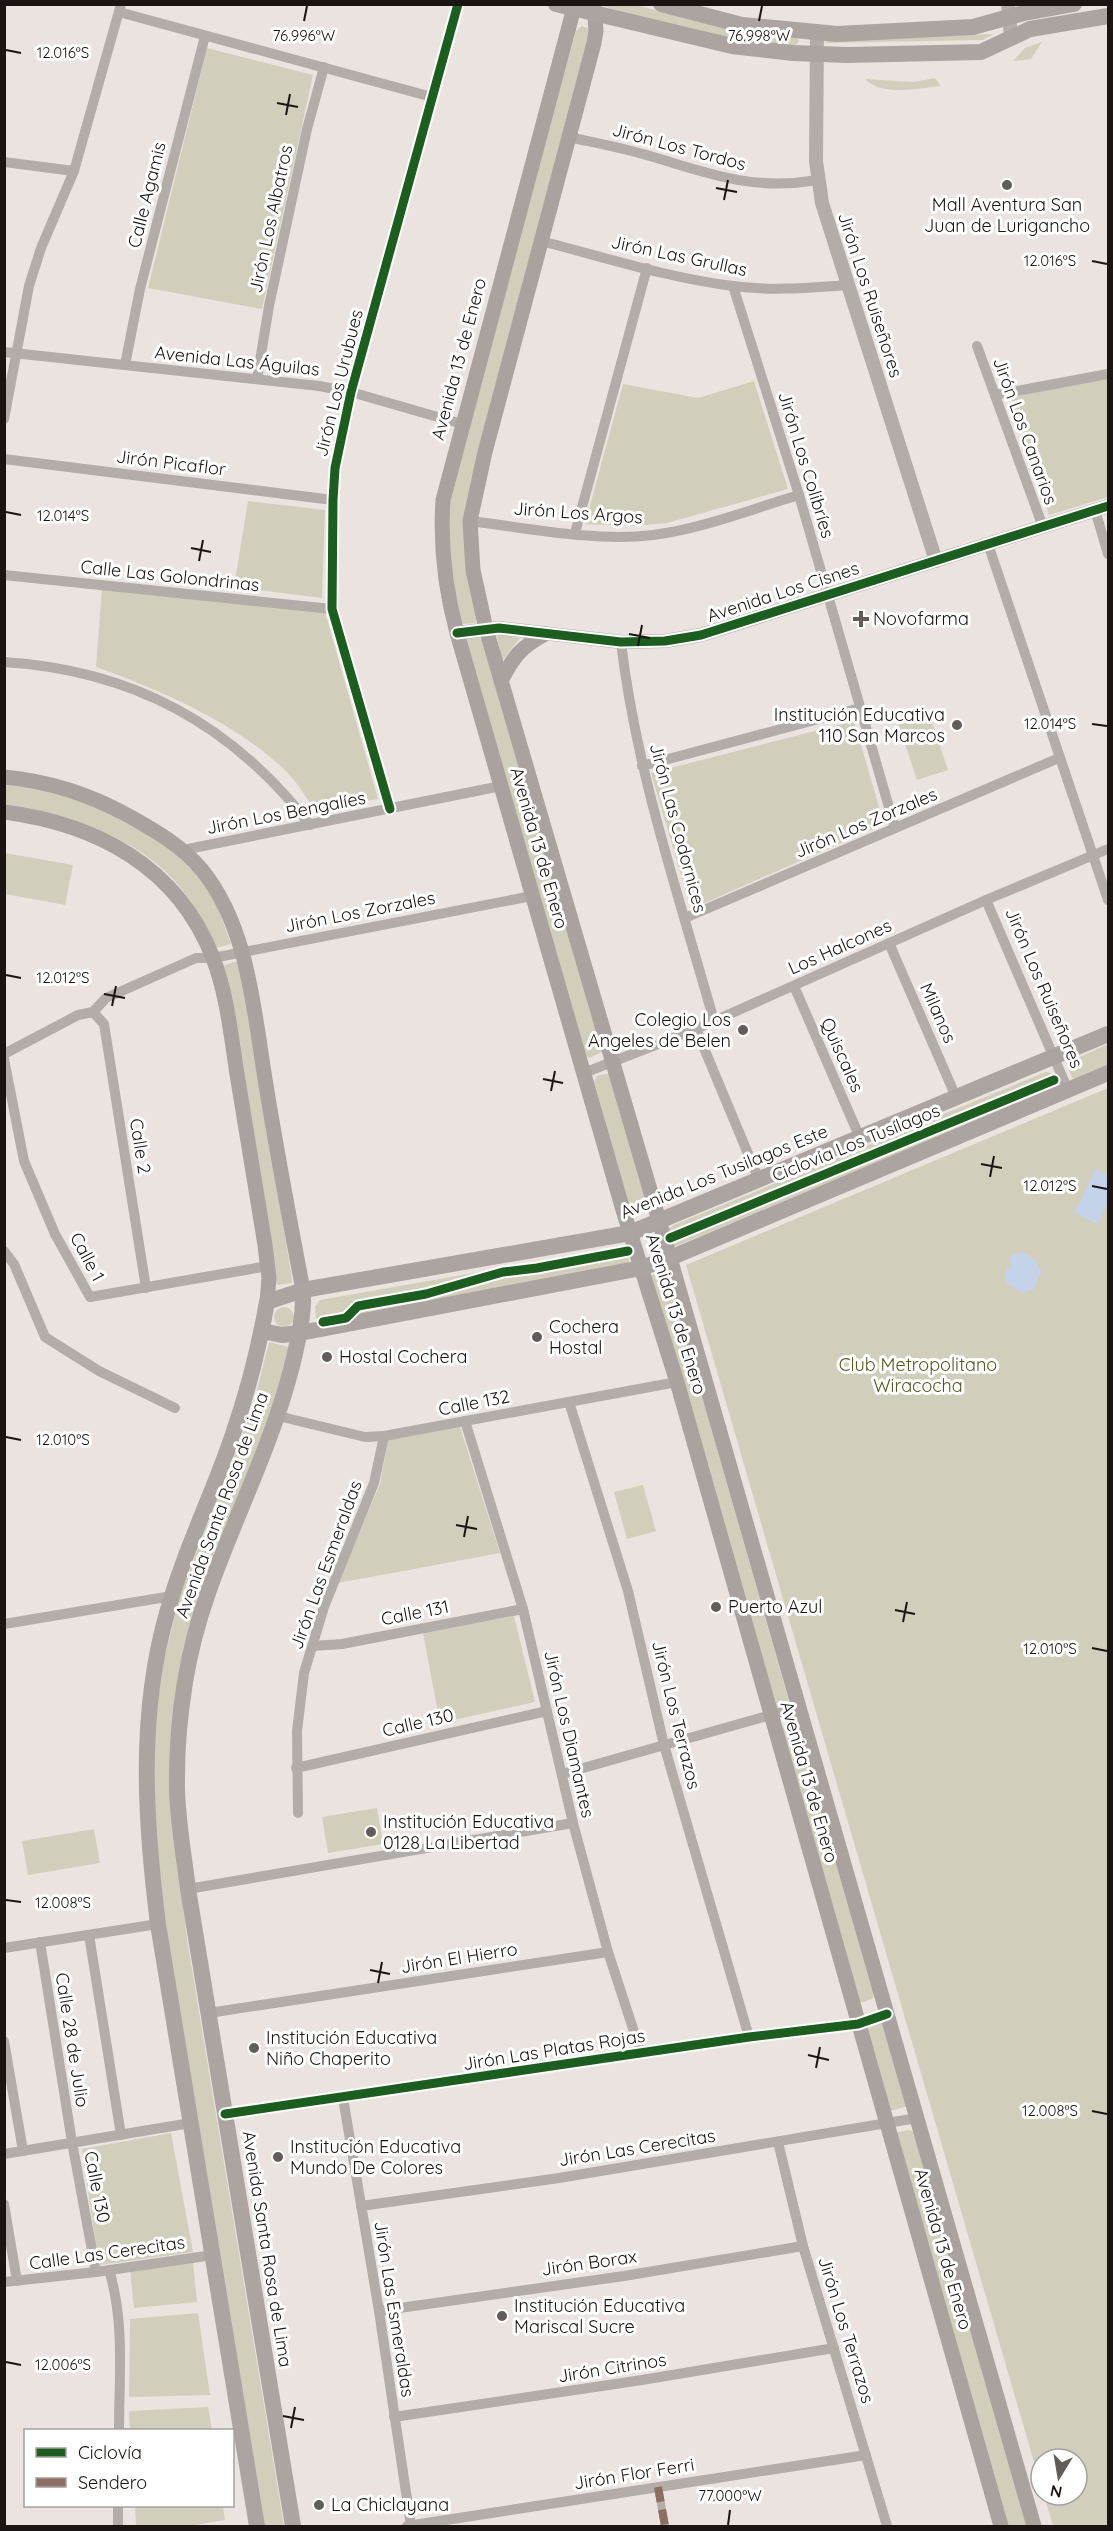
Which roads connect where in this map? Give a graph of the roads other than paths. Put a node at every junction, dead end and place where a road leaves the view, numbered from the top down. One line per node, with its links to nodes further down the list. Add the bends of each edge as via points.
1 (458, 4): 15 (street, Jirón Los Urubues)
2 (556, 4): 5 (main road)
3 (661, 4): 10 (main road, via 742,25)
4 (1074, 4): 8 (main road)
5 (575, 7): 7 (main road); 32 (main road, Avenida 13 de Enero)
6 (120, 8): 11 (street); 18 (street)
7 (595, 10): 13 (main road, via 732,46); 16 (main road, Avenida 13 de Enero, via 594,43)
8 (1008, 11): 10 (main road, via 973,27); 12 (street)
9 (1108, 16): 12 (main road, via 1030,28)
10 (817, 33): 13 (street, Jirón Los Ruiseñores)
11 (205, 36): 14 (street); 26 (street, Calle Agamis, via 140,289)
12 (1011, 37): 13 (main road, via 973,53)
13 (817, 54): 19 (street, Jirón Los Ruiseñores)
14 (324, 67): 15 (street); 28 (street, Jirón Los Albatros, via 269,306)
15 (432, 97): 29 (street, Jirón Los Urubues)
16 (569, 137): 19 (street, Jirón Los Tordos, via 747,183 795,184); 20 (main road, Avenida 13 de Enero)
17 (4, 162): 18 (street)
18 (74, 171): 25 (street, via 38,257)
19 (818, 180): 22 (street, Jirón Los Ruiseñores)
20 (541, 242): 21 (street, Jirón Las Grullas); 37 (main road, Avenida 13 de Enero)
21 (647, 268): 23 (street, Jirón Las Grullas); 39 (street)
22 (847, 285): 23 (street, Jirón Las Grullas, via 783,290); 42 (street, Jirón Los Ruiseñores)
23 (733, 286): 34 (street, Jirón Los Colibríes)
24 (977, 346): 30 (street, Jirón Los Canarios)
25 (10, 353): 26 (street, Avenida Las Águilas); 31 (street)
26 (125, 364): 28 (street, Avenida Las Águilas)
27 (1108, 374): 30 (street)
28 (257, 379): 29 (street, Avenida Las Águilas)
29 (351, 392): 32 (street, Avenida Las Águilas); 35 (street, Jirón Los Urubues, via 335,468)
30 (995, 395): 38 (street, Jirón Los Canarios)
31 (4, 419)
32 (462, 424): 47 (main road, Avenida 13 de Enero, via 443,500 441,532)
33 (4, 459): 35 (street, Jirón Picaflor)
34 (799, 495): 39 (street, Jirón Los Argos, via 672,531 624,536); 44 (street, Jirón Los Colibríes)
35 (333, 500): 45 (street, Jirón Los Urubues)
36 (1102, 508): 38 (street, Avenida Los Cisnes); 41 (street)
37 (470, 521): 39 (street, Jirón Los Argos); 46 (main road, Avenida 13 de Enero, via 473,570)
38 (1043, 527): 40 (street, Avenida Los Cisnes)
39 (575, 533)
40 (988, 544): 42 (street, Avenida Los Cisnes); 53 (street)
41 (1108, 554)
42 (936, 561): 44 (street, Avenida Los Cisnes)
43 (4, 575): 45 (street, Calle Las Golondrinas)
44 (828, 595): 49 (street, Avenida Los Cisnes, via 701,635); 52 (street, Jirón Los Colibríes)
45 (332, 609): 57 (street, Jirón Los Urubues)
46 (486, 629): 47 (street, Avenida Los Cisnes); 48 (street, Avenida Los Cisnes); 51 (main road, Avenida 13 de Enero)
47 (457, 633): 56 (main road, Avenida 13 de Enero)
48 (545, 634): 49 (street, Avenida Los Cisnes); 51 (main road, via 525,645)
49 (621, 642): 54 (street, Jirón Las Codornices)
50 (4, 663): 59 (street, via 73,670 113,681 188,715 247,757 277,785)
51 (501, 681): 78 (main road, Avenida 13 de Enero)
52 (860, 708): 54 (street); 60 (street, Jirón Los Colibríes)
53 (1059, 758): 60 (street, Jirón Los Zorzales); 63 (street)
54 (642, 766): 67 (street, Jirón Las Codornices)
55 (4, 777): 62 (main road, Avenida Santa Rosa de Lima, via 58,788 106,804)
56 (501, 786): 57 (street, Jirón Los Bengalíes); 64 (main road, Avenida 13 de Enero)
57 (390, 809): 59 (street, Jirón Los Bengalíes)
58 (4, 812): 70 (main road, Avenida Santa Rosa de Lima, via 80,829 143,863 189,912)
59 (309, 825): 62 (street, Jirón Los Bengalíes)
60 (895, 828): 67 (street, Jirón Los Zorzales)
61 (1108, 849): 63 (street, Los Halcones)
62 (183, 850): 69 (main road, Avenida Santa Rosa de Lima, via 215,888)
63 (1093, 854): 65 (street, Los Halcones); 66 (street)
64 (532, 896): 69 (street, Jirón Los Zorzales); 79 (main road, Avenida 13 de Enero)
65 (986, 900): 68 (street, Los Halcones); 77 (street, Jirón Los Ruiseñores)
66 (1108, 900)
67 (685, 918): 73 (street, Jirón Las Codornices)
68 (889, 943): 71 (street, Los Halcones); 82 (street, Milanos)
69 (241, 952): 70 (street, Jirón Los Zorzales); 92 (main road, Avenida Santa Rosa de Lima)
70 (213, 958): 72 (street, Jirón Los Zorzales, via 196,958 106,998); 89 (main road, Avenida Santa Rosa de Lima, via 226,1005)
71 (794, 986): 73 (street, Los Halcones); 83 (street, Quiscales)
72 (93, 1012): 76 (street, Jirón Los Zorzales, via 78,1015); 91 (street, Calle 2, via 104,1024)
73 (714, 1021): 74 (street, Los Halcones)
74 (696, 1029): 78 (street, Los Halcones); 84 (street)
75 (1108, 1034): 77 (main road, Avenida Los Tusilagos Este)
76 (4, 1057): 91 (street, Calle 1, via 24,1161 55,1234 90,1297)
77 (1053, 1057): 81 (street, Jirón Los Ruiseñores); 82 (main road, Avenida Los Tusilagos Este)
78 (612, 1063): 79 (street, Los Halcones); 85 (main road, Avenida 13 de Enero)
79 (584, 1073): 86 (main road, Avenida 13 de Enero)
80 (1108, 1073): 81 (main road)
81 (1068, 1090): 88 (main road)
82 (956, 1097): 83 (main road, Avenida Los Tusilagos Este)
83 (860, 1138): 84 (main road, Avenida Los Tusilagos Este)
84 (759, 1180): 85 (main road, Avenida Los Tusilagos Este)
85 (659, 1222): 86 (main road, Avenida Los Tusilagos Este); 88 (main road, Avenida 13 de Enero)
86 (630, 1233): 90 (main road, Avenida 13 de Enero); 92 (main road, Avenida Los Tusilagos Este)
87 (4, 1251): 98 (street, via 14,1264 45,1337 99,1371)
88 (670, 1258): 90 (main road); 106 (main road, Avenida 13 de Enero)
89 (268, 1266): 91 (street, Calle 1); 93 (main road, Avenida Santa Rosa de Lima)
90 (641, 1268): 95 (main road); 96 (main road, Avenida 13 de Enero)
91 (146, 1288)
92 (303, 1290): 93 (main road, Avenida Los Tusilagos Este); 95 (main road, Avenida Santa Rosa de Lima)
93 (267, 1302): 94 (main road, Avenida Santa Rosa de Lima)
94 (262, 1331): 95 (main road, via 282,1335); 102 (main road, Avenida Santa Rosa de Lima, via 233,1435)
95 (300, 1332): 99 (main road, Avenida Santa Rosa de Lima)
96 (677, 1382): 97 (street, Calle 132); 108 (main road, Avenida 13 de Enero)
97 (569, 1402): 100 (street, Calle 132); 109 (street, Jirón Los Terrazos, via 628,1591)
98 (175, 1408)
99 (278, 1416): 101 (street, Calle 132, via 365,1437); 114 (main road, Avenida Santa Rosa de Lima, via 211,1584 189,1664 180,1722 177,1791)
100 (465, 1421): 101 (street, Calle 132); 103 (street, Jirón Los Diamantes)
101 (384, 1436): 105 (street, Jirón Las Esmeraldas, via 374,1483 324,1607)
102 (172, 1596): 104 (street); 115 (main road, Avenida Santa Rosa de Lima, via 158,1654 147,1738 147,1832)
103 (523, 1609): 105 (street, Calle 131, via 342,1644); 107 (street, Jirón Los Diamantes)
104 (4, 1624)
105 (313, 1646): 110 (street, Jirón Las Esmeraldas, via 299,1705)
106 (799, 1707): 108 (street); 121 (main road, Avenida 13 de Enero)
107 (547, 1711): 110 (street, Calle 130); 111 (street, Jirón Los Diamantes)
108 (769, 1714): 109 (street); 122 (main road, Avenida 13 de Enero)
109 (664, 1744): 111 (street); 123 (street, Jirón Los Terrazos)
110 (296, 1768): 112 (street, Jirón Las Esmeraldas)
111 (562, 1774): 113 (street, Jirón Los Diamantes)
112 (298, 1813)
113 (573, 1823): 114 (street); 119 (street, Jirón Los Diamantes)
114 (188, 1889): 120 (main road, Avenida Santa Rosa de Lima)
115 (158, 1923): 116 (street); 129 (main road, Avenida Santa Rosa de Lima)
116 (89, 1935): 117 (street); 131 (street)
117 (40, 1942): 118 (street); 132 (street, Calle 28 de Julio)
118 (4, 1948)
119 (608, 1952): 120 (street, Jirón El Hierro); 125 (street, Jirón Los Diamantes)
120 (209, 2013): 127 (main road, Avenida Santa Rosa de Lima)
121 (887, 2014): 122 (street, Jirón Las Platas Rojas); 128 (main road, Avenida 13 de Enero)
122 (858, 2024): 123 (street, Jirón Las Platas Rojas); 130 (main road, Avenida 13 de Enero)
123 (749, 2037): 125 (street, Jirón Las Platas Rojas)
124 (4, 2041): 134 (street)
125 (640, 2054): 126 (street, Jirón Las Platas Rojas)
126 (343, 2098): 127 (street, Jirón Las Platas Rojas); 137 (street, Jirón Las Esmeraldas)
127 (225, 2114): 153 (main road, Avenida Santa Rosa de Lima)
128 (917, 2118): 130 (street, Jirón Las Cerecitas); 158 (main road, Avenida 13 de Enero)
129 (191, 2123): 131 (street); 139 (main road, Avenida Santa Rosa de Lima)
130 (887, 2124): 133 (street, Jirón Las Cerecitas); 157 (main road, Avenida 13 de Enero)
131 (121, 2135): 132 (street)
132 (72, 2142): 134 (street); 141 (street, Calle 130)
133 (778, 2142): 137 (street, Jirón Las Cerecitas); 138 (street, Jirón Los Terrazos)
134 (23, 2151): 135 (street)
135 (4, 2154)
136 (4, 2205): 142 (street)
137 (362, 2206): 144 (street, Jirón Las Esmeraldas)
138 (803, 2246): 144 (street, Jirón Borax); 145 (street, Jirón Los Terrazos)
139 (213, 2255): 140 (street, Calle Las Cerecitas); 152 (main road, Avenida Santa Rosa de Lima)
140 (109, 2270): 141 (street, Calle Las Cerecitas); 147 (street, via 120,2321)
141 (96, 2272): 142 (street, Calle Las Cerecitas)
142 (17, 2281): 143 (street, Calle Las Cerecitas)
143 (4, 2282)
144 (379, 2311): 146 (street, Jirón Las Esmeraldas)
145 (834, 2348): 146 (street, Jirón Citrinos); 148 (street, Jirón Los Terrazos)
146 (394, 2417): 154 (street, Jirón Las Esmeraldas)
147 (119, 2429)
148 (866, 2455): 149 (street, Jirón Flor Ferri); 156 (street, Jirón Los Terrazos)
149 (658, 2487): 154 (street, Jirón Flor Ferri); 155 (street)
150 (118, 2507): 151 (street)
151 (118, 2526)
152 (257, 2526)
153 (293, 2526)
154 (409, 2526)
155 (665, 2526)
156 (886, 2526)
157 (1001, 2526)
158 (1034, 2526)

